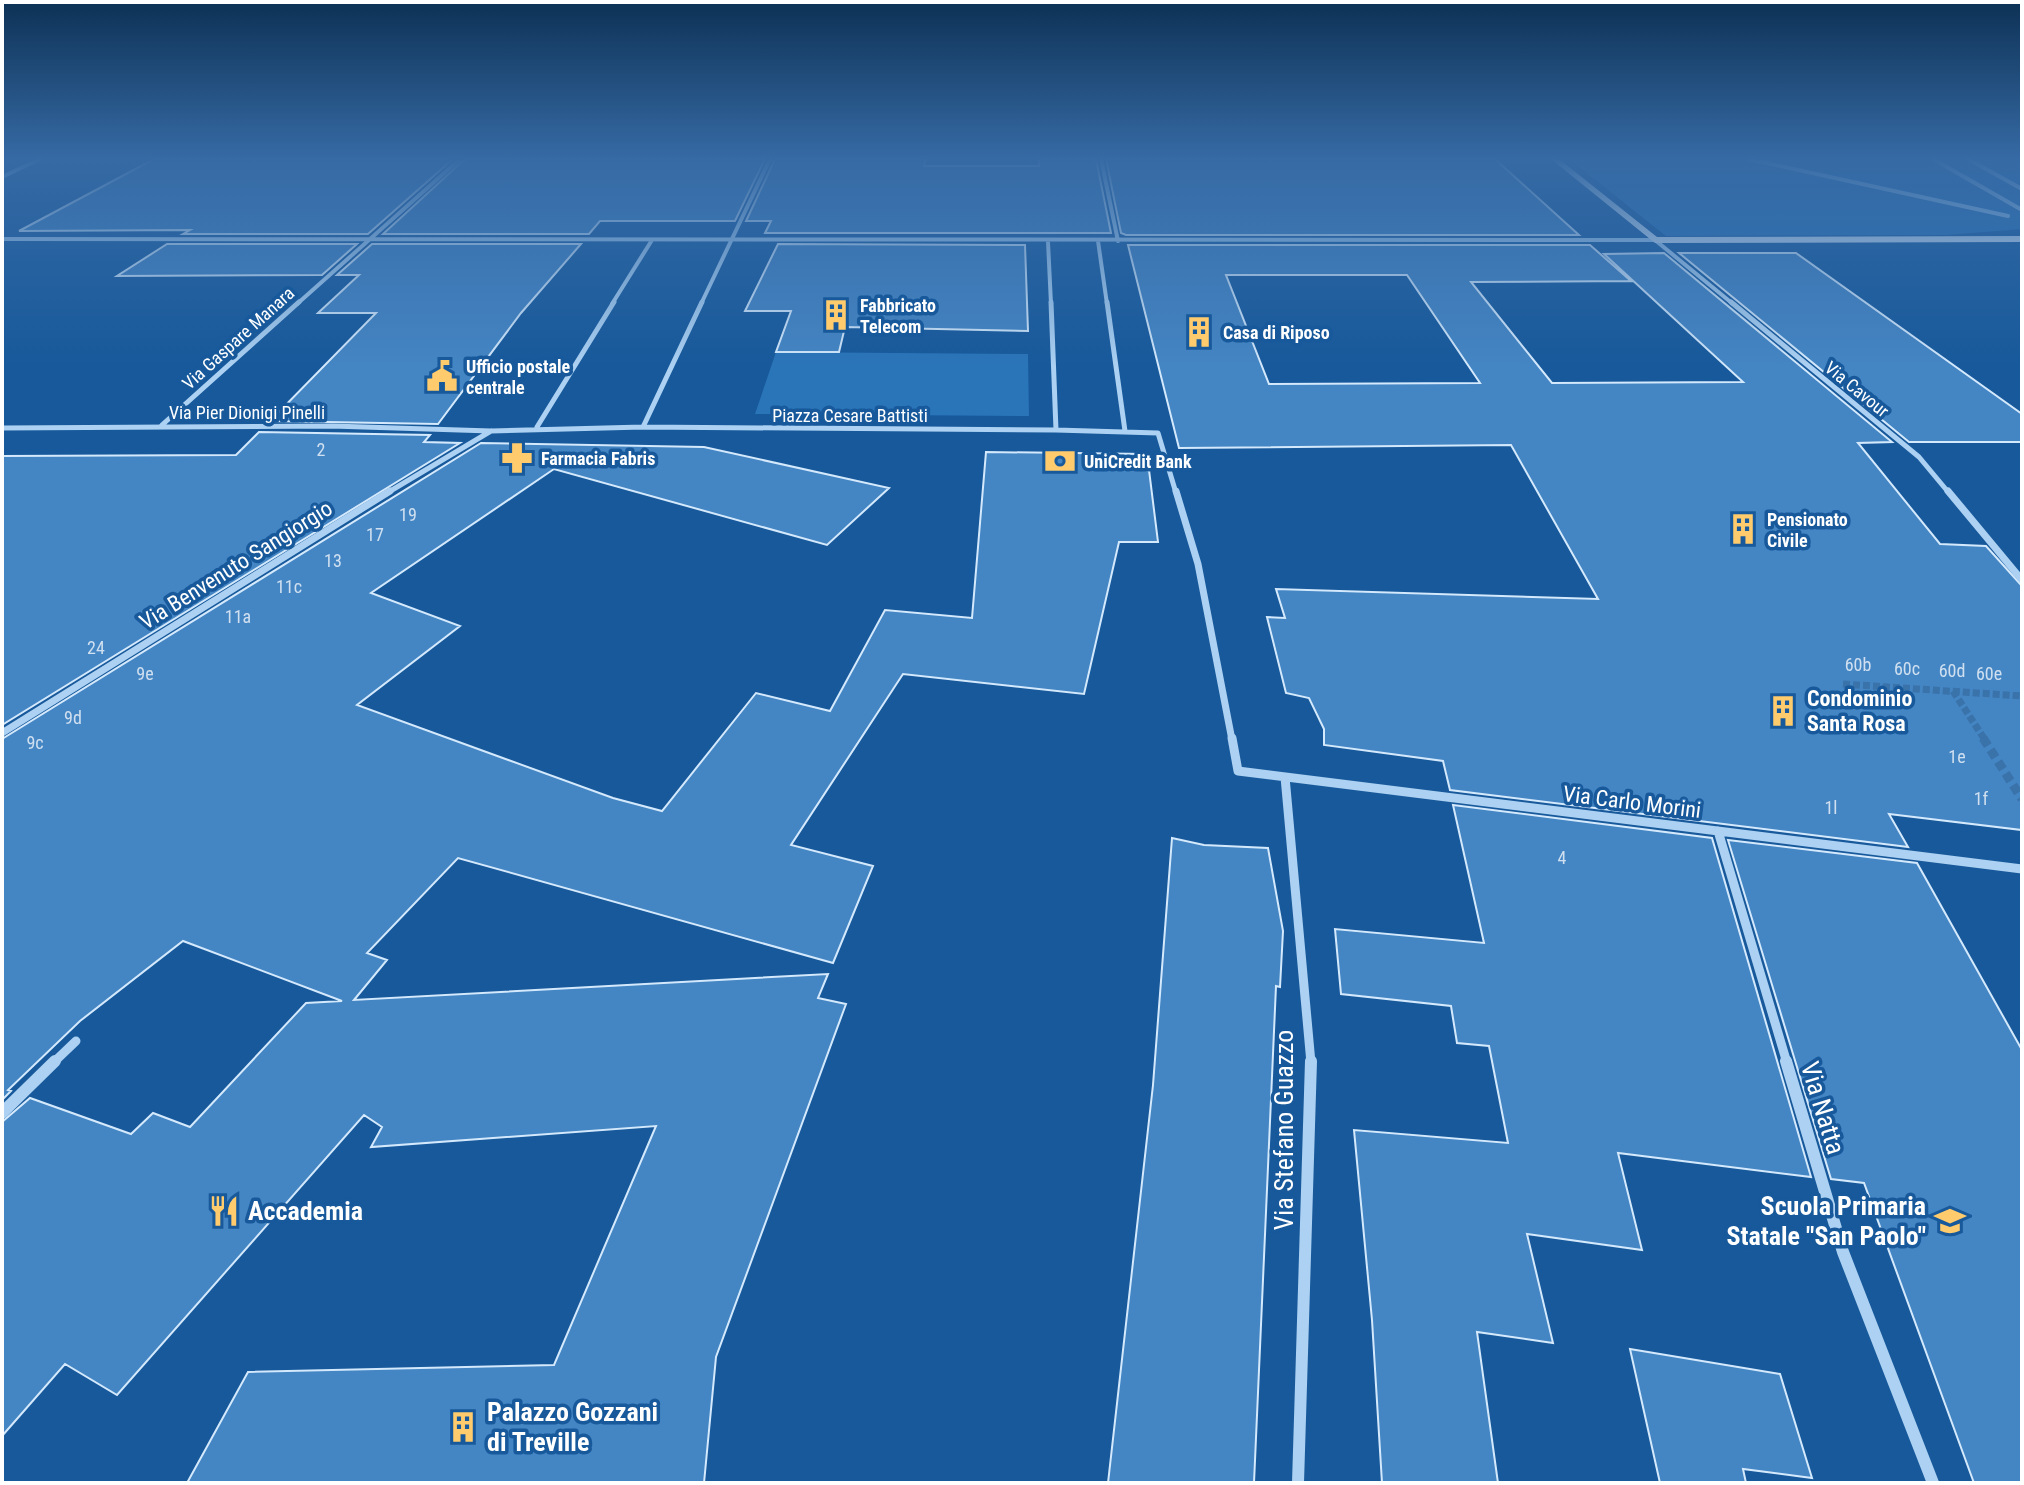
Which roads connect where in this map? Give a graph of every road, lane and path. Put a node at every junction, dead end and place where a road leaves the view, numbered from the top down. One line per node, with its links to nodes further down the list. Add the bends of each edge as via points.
1 (382, 228): 6 (street, Via Gaspare Manara)
2 (736, 228): 10 (street)
3 (1115, 228): 12 (street)
4 (1641, 228): 9 (street)
5 (2, 239): 6 (street)
6 (370, 239): 8 (street); 14 (street, Via Gaspare Manara)
7 (2022, 239): 9 (street)
8 (652, 240): 10 (street); 15 (street)
9 (1655, 240): 12 (street); 21 (street, Via Cavour, via 1919,457)
10 (730, 241): 13 (street); 16 (street)
11 (1098, 241): 12 (street); 13 (street); 20 (street)
12 (1118, 241)
13 (1048, 242): 18 (street)
14 (161, 426): 17 (street, Via Pier Dionigi Pinelli); 19 (street, Via Pier Dionigi Pinelli)
15 (537, 427): 16 (street, Piazza Cesare Battisti); 19 (street, Piazza Cesare Battisti)
16 (643, 427): 18 (street, Piazza Cesare Battisti)
17 (2, 428)
18 (1056, 430): 20 (street, Piazza Cesare Battisti)
19 (491, 431): 22 (street, Via Benvenuto Sangiorgio)
20 (1125, 431): 23 (street, Via Carlo Morini, via 1158,433 1198,564 1238,771)
21 (2022, 580)
22 (2, 733)
23 (1285, 777): 24 (street, Via Carlo Morini); 28 (street, Via Stefano Guazzo, via 1312,1071)
24 (1718, 831): 25 (street, Via Carlo Morini); 29 (street, Via Natta, via 1843,1252)
25 (2022, 869)
26 (76, 1041): 27 (street)
27 (2, 1113)
28 (1298, 1483)
29 (1933, 1483)

